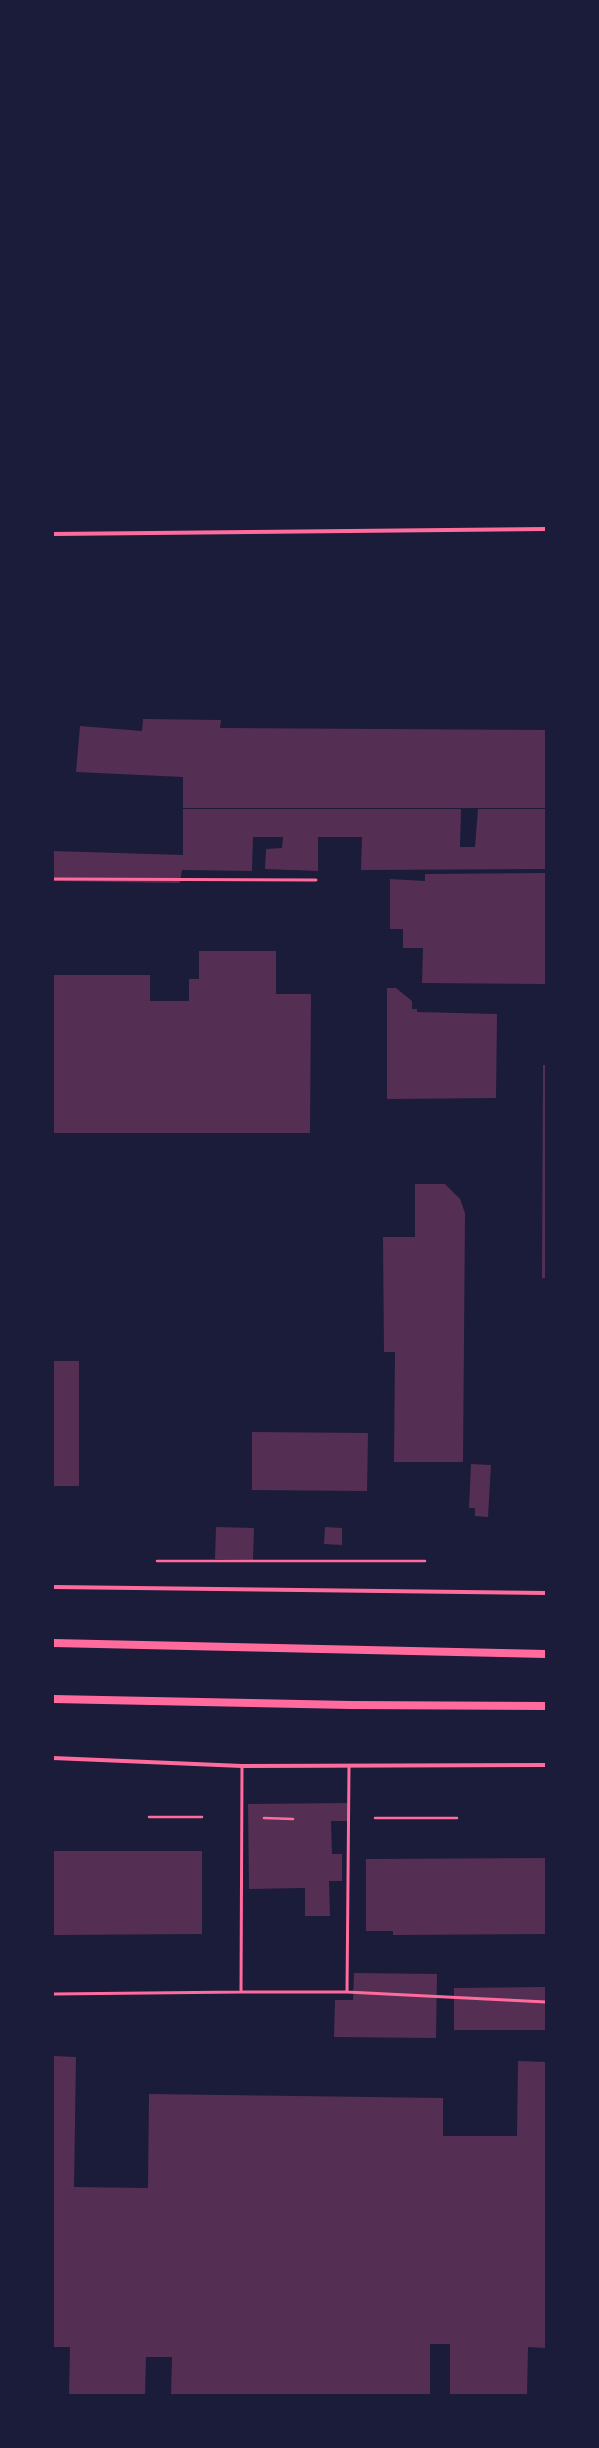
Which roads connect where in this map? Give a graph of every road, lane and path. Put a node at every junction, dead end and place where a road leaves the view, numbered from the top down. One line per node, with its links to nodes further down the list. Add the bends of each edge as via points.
1 (546, 529): 2 (street)
2 (53, 534)
3 (53, 879): 4 (lane)
4 (316, 880)
5 (157, 1561): 6 (path)
6 (425, 1561)
7 (53, 1587): 8 (street)
8 (546, 1593)
9 (53, 1642): 10 (main road)
10 (546, 1654)
11 (53, 1699): 12 (main road)
12 (546, 1706)
13 (53, 1758): 14 (street)
14 (242, 1766): 15 (street); 23 (lane)
15 (349, 1766): 16 (street); 24 (lane)
16 (546, 1766)
17 (149, 1817): 18 (path)
18 (202, 1817)
19 (264, 1818): 20 (path)
20 (293, 1818)
21 (375, 1818): 22 (path)
22 (456, 1818)
23 (241, 1992): 24 (lane); 25 (lane)
24 (347, 1992): 26 (lane)
25 (53, 1994)
26 (546, 2002)

